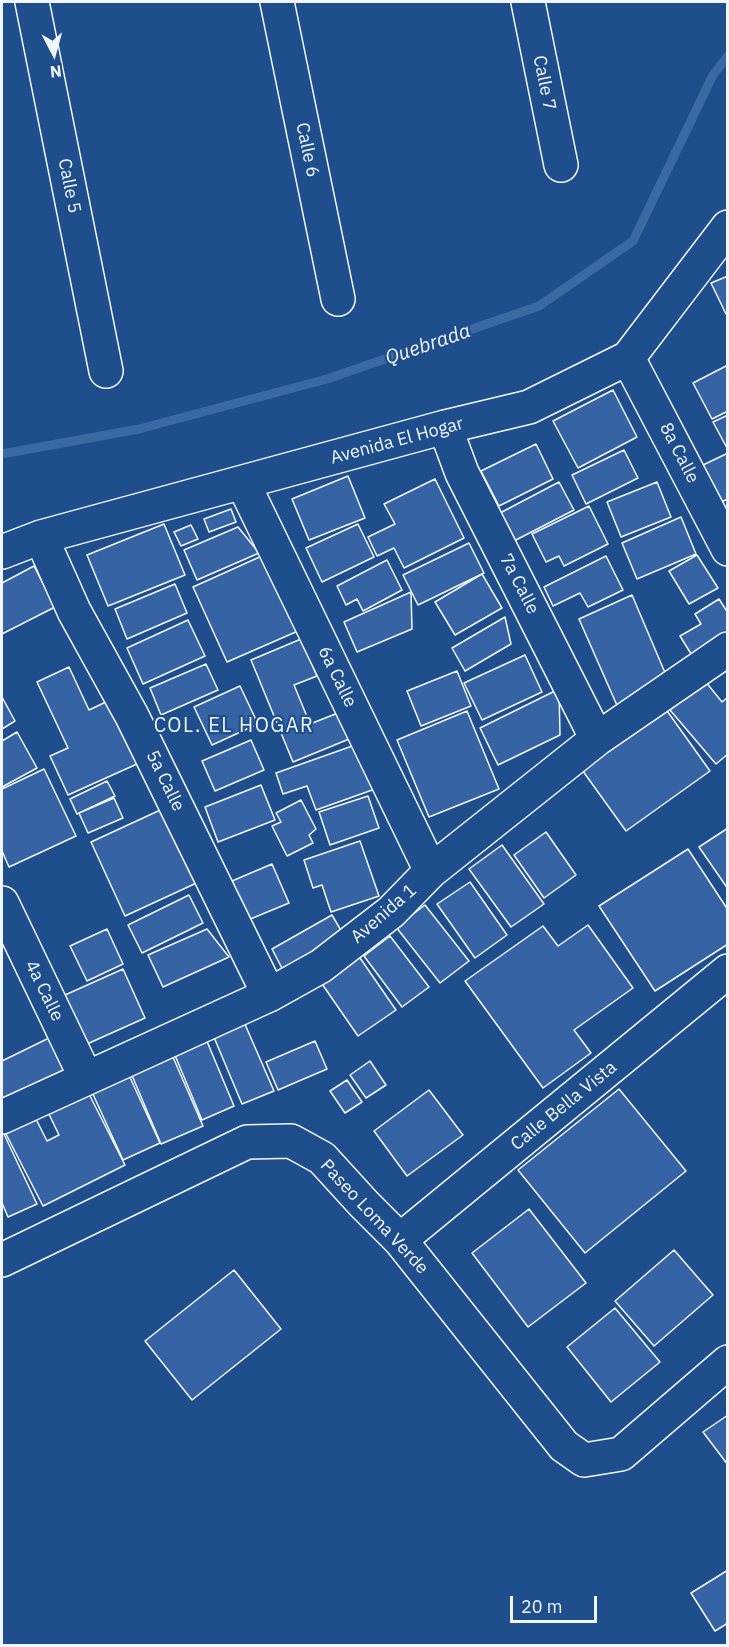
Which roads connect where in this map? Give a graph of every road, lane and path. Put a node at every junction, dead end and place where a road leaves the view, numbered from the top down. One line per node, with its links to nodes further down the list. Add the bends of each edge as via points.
1 (32, 2): 8 (street, Calle 5)
2 (277, 2): 6 (street, Calle 6)
3 (528, 2): 4 (street, Calle 7)
4 (561, 165)
5 (728, 227): 7 (street, Avenida El Hogar)
6 (338, 299)
7 (628, 358): 9 (street, Avenida El Hogar, via 529,406); 12 (street, 8a Calle)
8 (106, 371)
9 (445, 427): 10 (street, Avenida El Hogar); 15 (street, 7a Calle, via 462,473)
10 (243, 483): 11 (street, Avenida El Hogar); 16 (street, 6a Calle)
11 (41, 537): 13 (street, Avenida El Hogar); 19 (street, 5a Calle, via 74,611 132,716)
12 (728, 549)
13 (2, 552)
14 (728, 649): 15 (street, Avenida 1)
15 (597, 740): 16 (street, Avenida 1)
16 (431, 871): 19 (street, Avenida 1, via 391,912 321,966)
17 (2, 903): 20 (street, 4a Calle)
18 (728, 971): 22 (street, Calle Bella Vista)
19 (269, 995): 20 (street, Avenida 1)
20 (86, 1078): 21 (street, Avenida 1)
21 (2, 1118)
22 (400, 1240): 23 (street, Paseo Loma Verde, via 322,1158 291,1141 247,1142); 24 (street, Paseo Loma Verde, via 564,1446 584,1460 621,1454)
23 (2, 1260)
24 (728, 1362)

